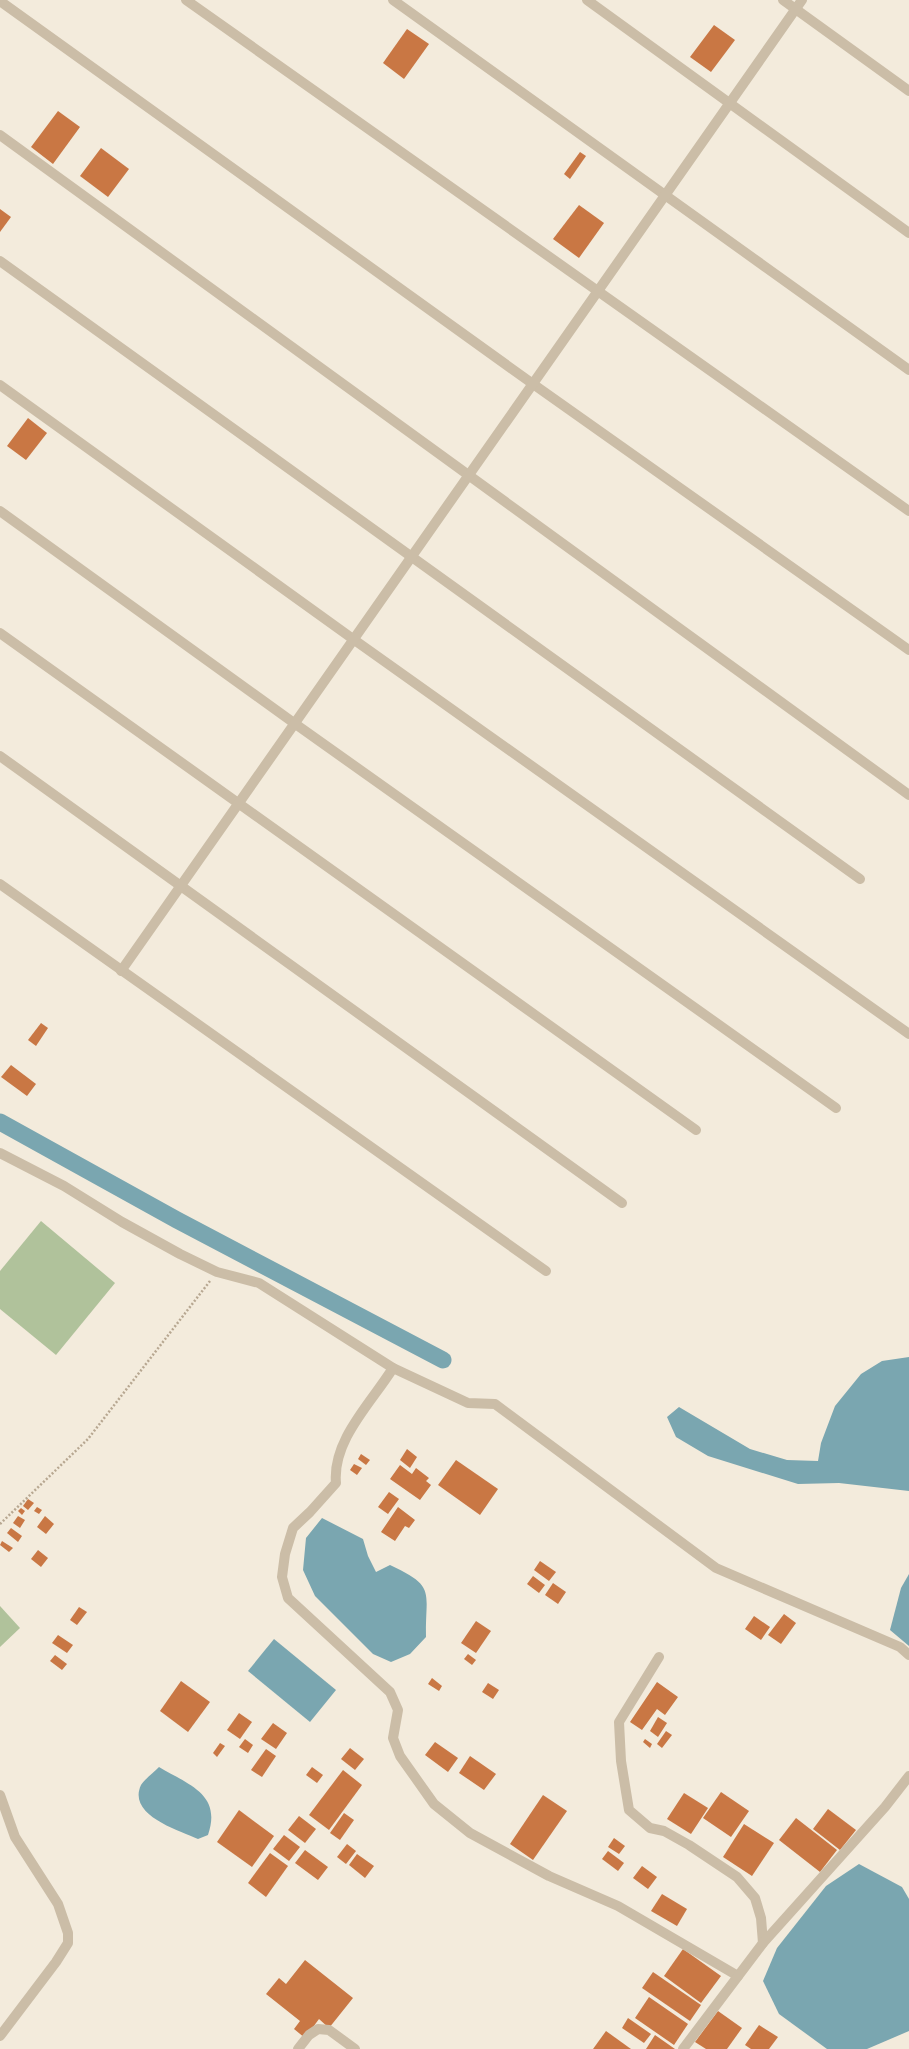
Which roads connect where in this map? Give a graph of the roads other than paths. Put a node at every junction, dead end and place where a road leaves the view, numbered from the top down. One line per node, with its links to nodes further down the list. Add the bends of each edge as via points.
1 (186, 0): 14 (street)
2 (393, 0): 11 (street)
3 (587, 0): 9 (street)
4 (783, 0): 7 (street)
5 (802, 0): 7 (street)
6 (0, 1): 16 (street)
7 (796, 9): 8 (street); 9 (street)
8 (909, 91)
9 (729, 104): 11 (street); 12 (street)
10 (0, 135): 18 (street)
11 (665, 195): 14 (street); 15 (street)
12 (909, 233)
13 (0, 261): 21 (street)
14 (598, 290): 16 (street); 20 (street)
15 (909, 370)
16 (533, 384): 18 (street); 24 (street)
17 (0, 385): 23 (street)
18 (468, 475): 21 (street); 27 (street)
19 (0, 510): 25 (street)
20 (909, 510)
21 (411, 557): 23 (street); 29 (street)
22 (0, 633): 28 (street)
23 (353, 639): 25 (street); 33 (street)
24 (909, 650)
25 (294, 723): 28 (street); 34 (street)
26 (0, 756): 31 (street)
27 (909, 795)
28 (239, 802): 31 (street); 35 (street)
29 (860, 879)
30 (0, 884): 32 (street)
31 (180, 886): 32 (street); 37 (street)
32 (121, 971): 38 (street)
33 (909, 1034)
34 (836, 1108)
35 (696, 1130)
36 (0, 1153): 39 (street, via 64,1186 180,1254 217,1272 260,1283)
37 (622, 1203)
38 (546, 1271)
39 (393, 1368): 40 (street, via 468,1403 495,1404 716,1568 900,1647); 45 (street, via 341,1449 335,1473 336,1483 293,1528 284,1554 282,1577 288,1598 390,1692 398,1710 393,1738 400,1756 434,1804 470,1833 549,1876 618,1906)
40 (909, 1655)
41 (660, 1657): 44 (street, via 619,1722 620,1761 629,1810 650,1828 689,1845 736,1877 755,1898 761,1918)
42 (909, 1776): 44 (street, via 885,1807)
43 (0, 1795): 46 (street, via 15,1837 58,1904 68,1933 68,1943 56,1962)
44 (763, 1943): 45 (street)
45 (738, 1976): 49 (street)
46 (0, 2036)
47 (298, 2049): 48 (street, via 309,2035 318,2029 329,2030)
48 (355, 2049)
49 (683, 2049)

